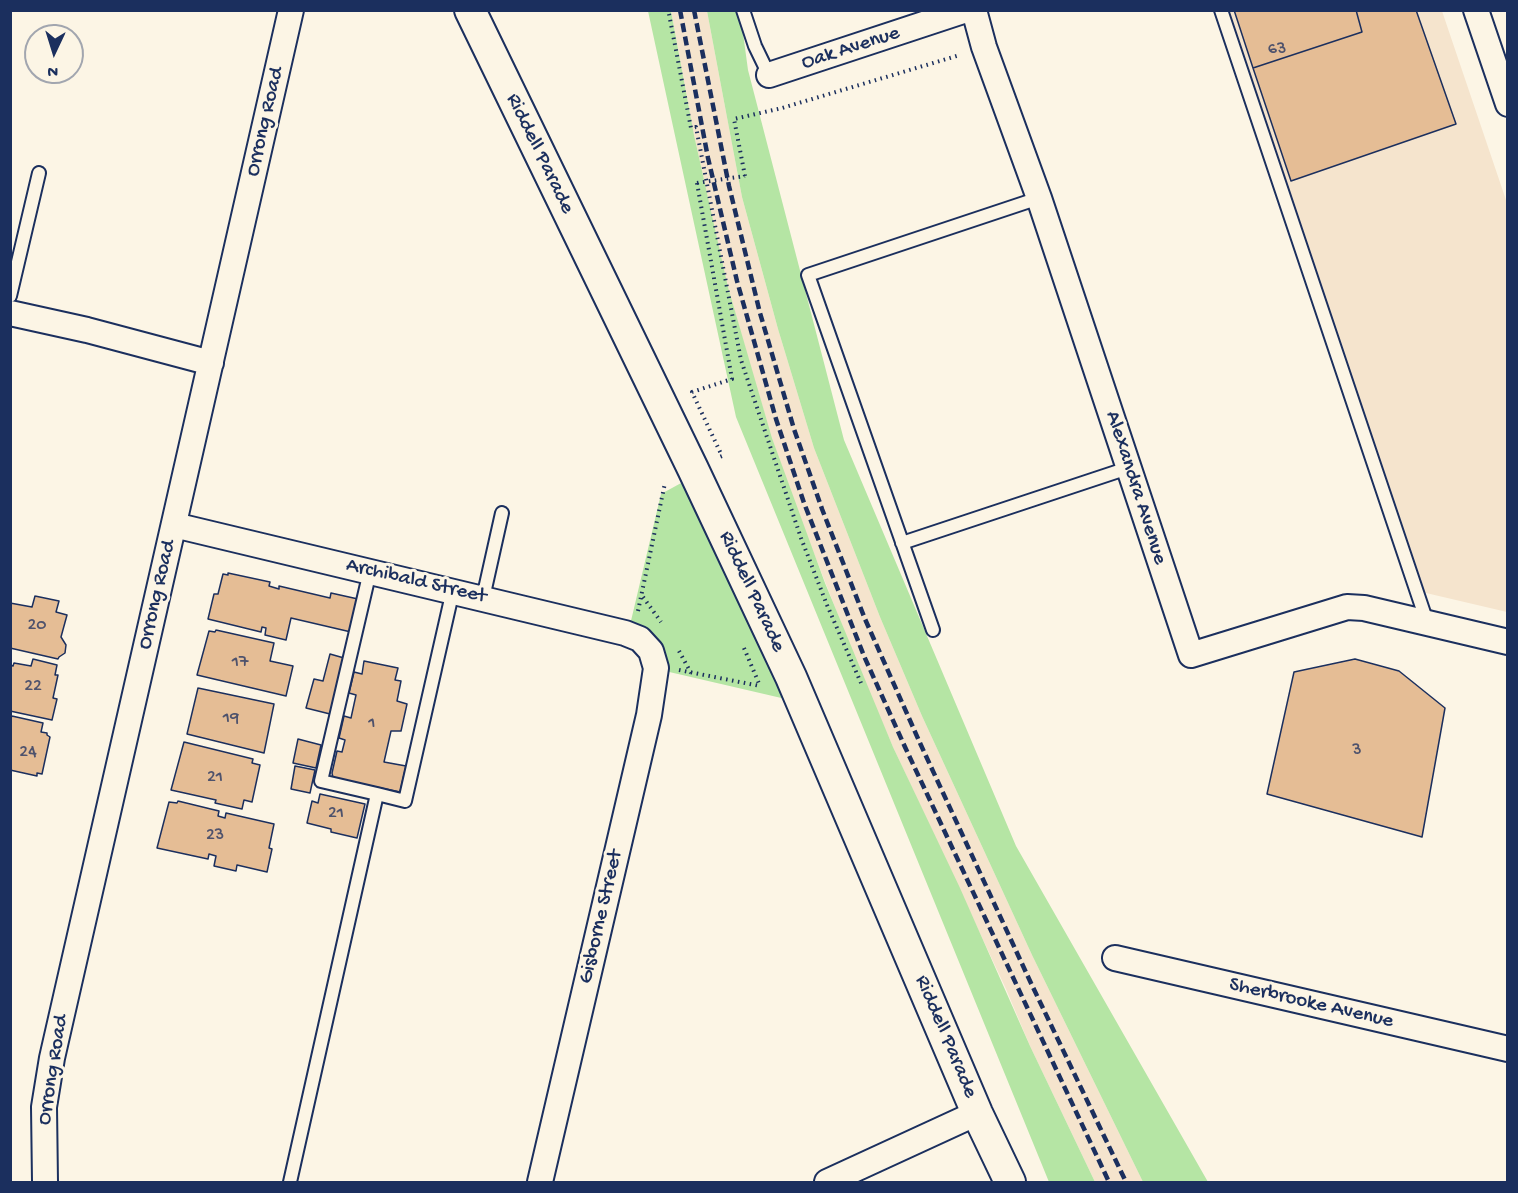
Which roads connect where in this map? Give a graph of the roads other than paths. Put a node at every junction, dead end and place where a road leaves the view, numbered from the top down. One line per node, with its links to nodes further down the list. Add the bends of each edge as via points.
1 (291, 10): 15 (street, Orrong Road)
2 (470, 10): 30 (street, Riddell Parade, via 791,677)
3 (743, 10): 9 (lane)
4 (966, 10): 9 (street, Oak Avenue)
5 (974, 10): 12 (street, Alexandra Avenue)
6 (1221, 10): 23 (lane)
7 (1476, 10): 8 (street)
8 (1499, 57): 10 (street)
9 (769, 75)
10 (1508, 104)
11 (39, 173): 13 (lane)
12 (1039, 198): 16 (street, Alexandra Avenue); 19 (lane, via 808,275)
13 (10, 296)
14 (10, 313): 15 (street)
15 (212, 357): 18 (street, Orrong Road)
16 (1128, 468): 19 (lane); 23 (street, Alexandra Avenue, via 1191,655 1347,607)
17 (502, 513): 22 (lane)
18 (174, 525): 20 (street, Archibald Street); 31 (street, Orrong Road, via 47,1084 43,1132)
19 (902, 543): 24 (lane)
20 (369, 571): 21 (street, Archibald Street); 27 (lane, via 321,781)
21 (453, 590): 22 (street, Archibald Street); 27 (lane, via 405,801)
22 (483, 598): 26 (street, Archibald Street, via 632,635 645,643)
23 (1427, 622): 25 (street, Alexandra Avenue)
24 (933, 630)
25 (1508, 642)
26 (653, 658): 33 (street, Gisborne Street, via 656,678 649,715)
27 (377, 794): 32 (lane)
28 (1116, 958): 29 (street, Sherbrooke Avenue)
29 (1508, 1049)
30 (978, 1113): 34 (street); 35 (street, Riddell Parade)
31 (45, 1182)
32 (290, 1182)
33 (540, 1182)
34 (827, 1182)
35 (1010, 1182)

